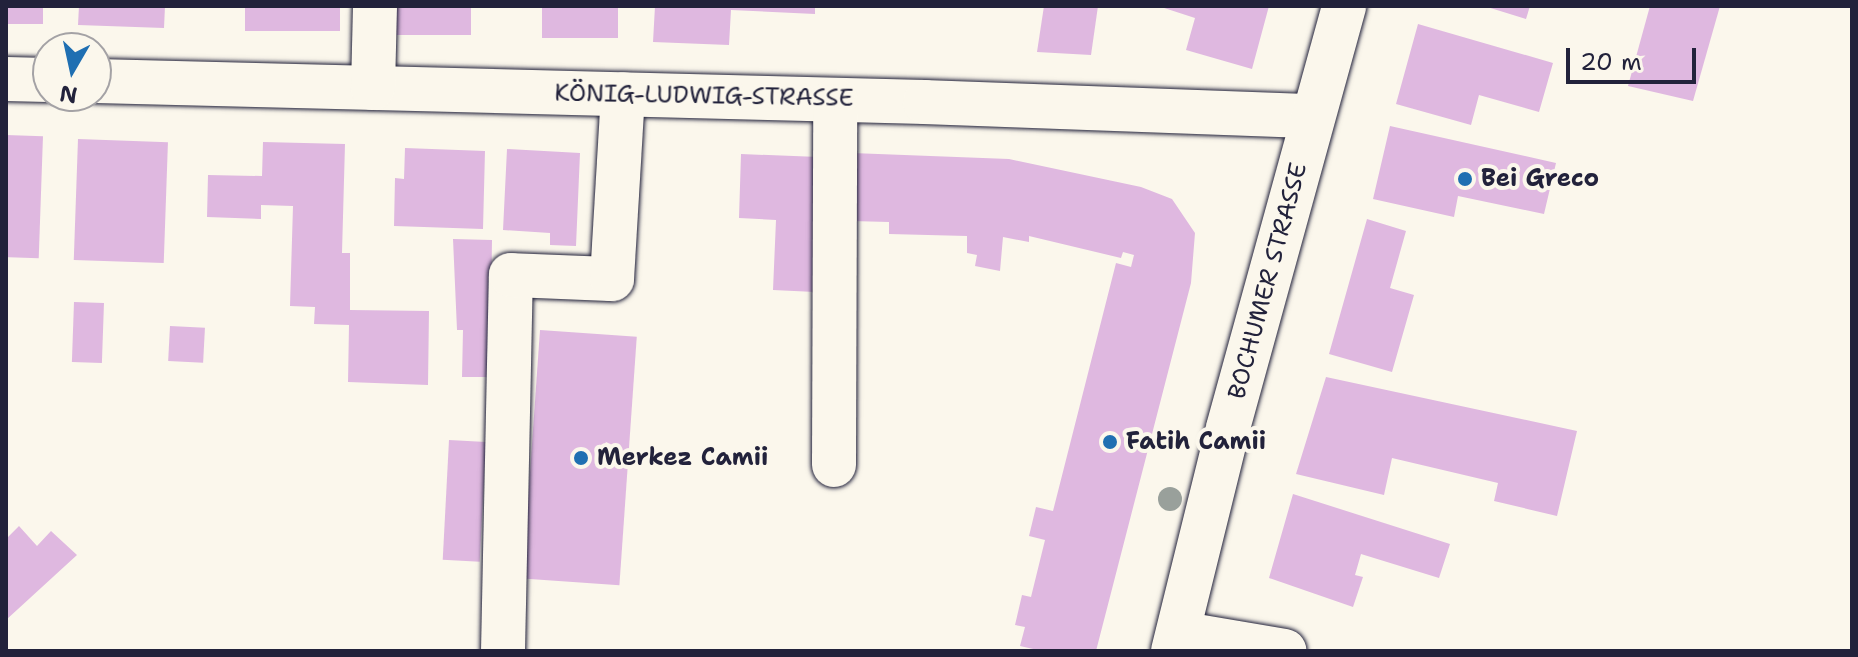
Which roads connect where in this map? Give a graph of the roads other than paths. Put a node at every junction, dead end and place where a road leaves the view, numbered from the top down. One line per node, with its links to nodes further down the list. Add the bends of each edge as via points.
1 (375, 6): 6 (street)
2 (1344, 6): 9 (street, BOCHUMER STRASSE)
3 (6, 79): 4 (street)
4 (32, 80)
5 (112, 81): 6 (street, KÖNIG-LUDWIG-STRASSE)
6 (373, 88): 7 (street, KÖNIG-LUDWIG-STRASSE)
7 (623, 94): 8 (street, KÖNIG-LUDWIG-STRASSE); 12 (street, via 612,279 511,275)
8 (835, 100): 9 (street, KÖNIG-LUDWIG-STRASSE); 10 (street)
9 (1312, 116): 11 (street, BOCHUMER STRASSE)
10 (834, 465)
11 (1176, 642): 13 (street)
12 (503, 651)
13 (1284, 651)

